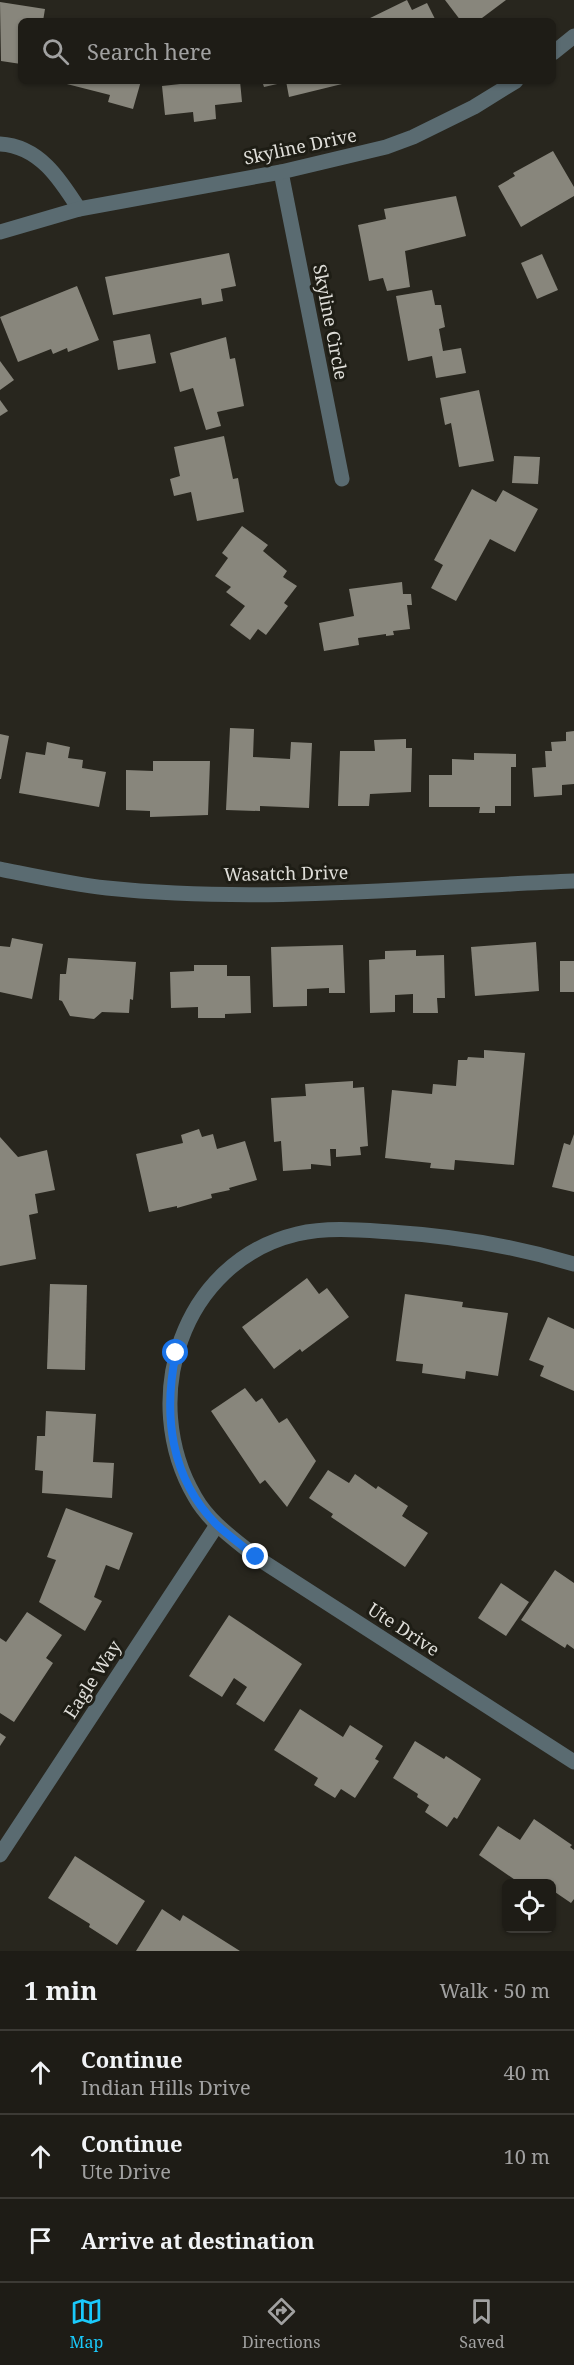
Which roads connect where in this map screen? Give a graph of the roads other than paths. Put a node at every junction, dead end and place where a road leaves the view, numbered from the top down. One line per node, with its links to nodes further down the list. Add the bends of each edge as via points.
1 (574, 36): 2 (street)
2 (556, 51)
3 (511, 84): 5 (street, Skyline Drive, via 412,137)
4 (0, 144): 6 (street, via 46,163)
5 (281, 172): 6 (street, Skyline Drive); 8 (street, Skyline Circle)
6 (79, 209): 7 (street, Skyline Drive)
7 (0, 232)
8 (342, 479)
9 (0, 869): 10 (street, Wasatch Drive, via 106,888 269,896)
10 (574, 881)
11 (574, 1264): 12 (street, Ute Drive, via 447,1236 336,1229 276,1241 239,1262 215,1283 187,1322 170,1383 173,1443 196,1499)
12 (217, 1525): 13 (street, Ute Drive, via 256,1557); 14 (street, Eagle Way)
13 (574, 1762)
14 (0, 1855)

